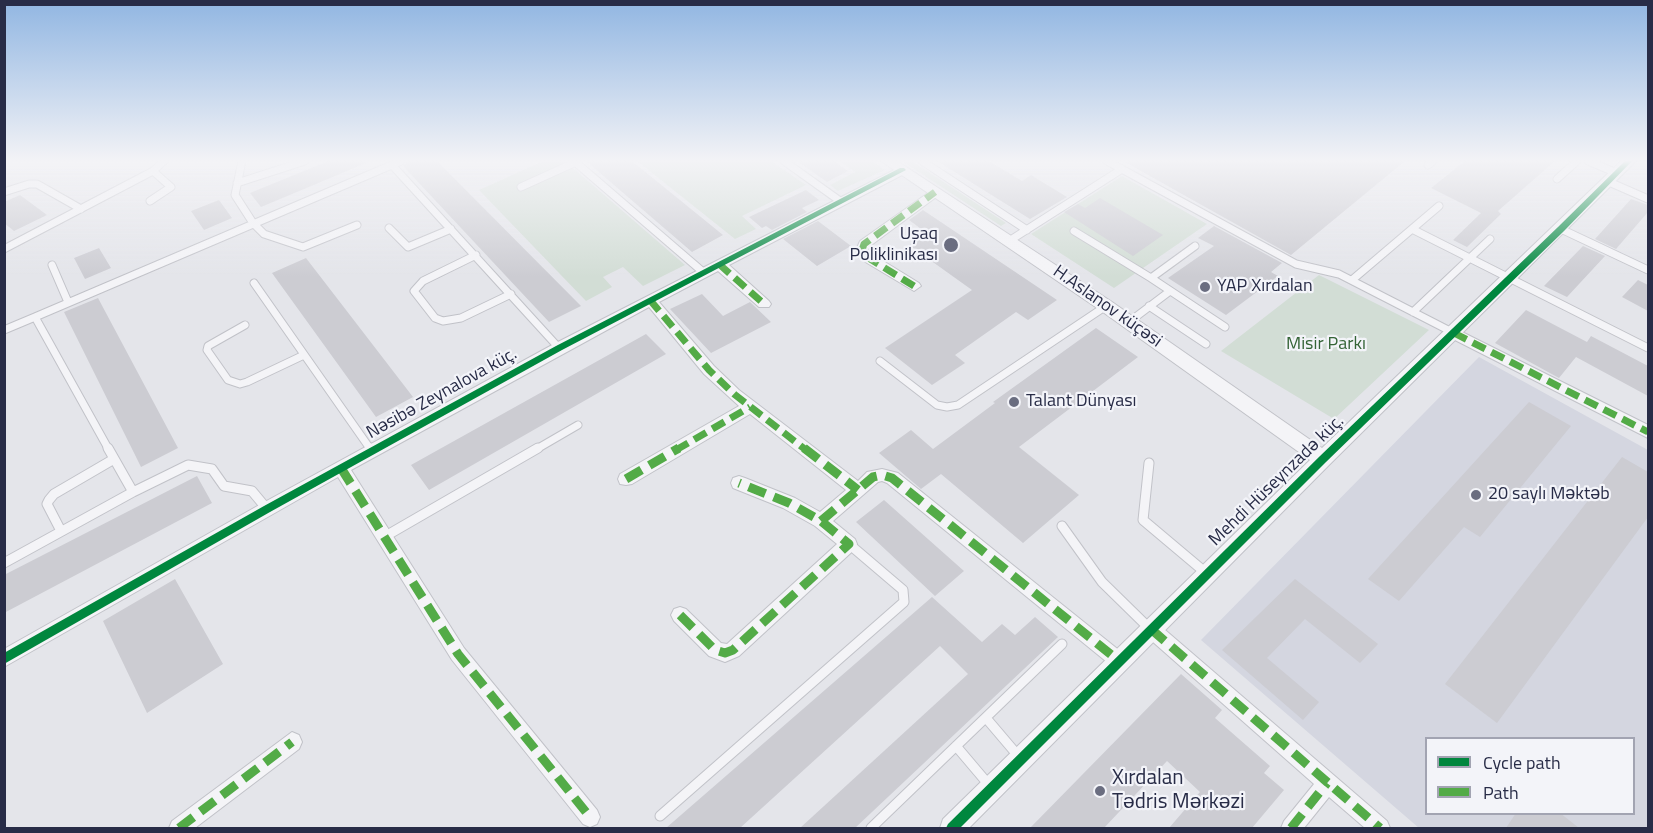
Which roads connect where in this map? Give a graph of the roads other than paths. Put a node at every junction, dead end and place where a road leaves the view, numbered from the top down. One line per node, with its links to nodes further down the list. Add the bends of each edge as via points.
1 (65, 200): 15 (lane)
2 (98, 200): 15 (lane)
3 (238, 200): 16 (lane)
4 (308, 200): 16 (lane)
5 (424, 200): 19 (lane)
6 (619, 200): 33 (lane)
7 (924, 200): 38 (street, via 864,244 862,250)
8 (947, 200): 25 (street, H.Aslanov küçəsi)
9 (981, 200): 22 (lane)
10 (1073, 200): 22 (lane)
11 (1179, 200): 36 (lane, via 1296,264)
12 (1591, 200): 21 (street, Mehdi Hüseynzadə küç.)
13 (840, 201): 30 (street, Nəsibə Zeynalova küç.)
14 (1439, 206): 20 (lane)
15 (81, 209): 27 (lane)
16 (253, 223): 17 (lane, via 264,234 303,247); 42 (lane)
17 (357, 225)
18 (389, 228): 19 (lane, via 408,247)
19 (451, 229): 28 (lane)
20 (1413, 229): 29 (lane); 36 (lane)
21 (1562, 229): 32 (lane); 35 (street, Mehdi Hüseynzadə küç.)
22 (1026, 230): 25 (lane)
23 (1074, 231): 34 (lane)
24 (1490, 239): 29 (lane)
25 (1009, 241): 44 (street, H.Aslanov küçəsi)
26 (1195, 246): 34 (lane)
27 (6, 247)
28 (476, 255): 40 (lane); 40 (lane, via 423,281 414,291 435,318 461,318)
29 (1470, 258): 35 (lane); 46 (lane)
30 (719, 264): 33 (street, Nəsibə Zeynalova küç.); 43 (street)
31 (52, 265): 42 (lane)
32 (1648, 270)
33 (703, 272): 41 (street, Nəsibə Zeynalova küç.)
34 (1151, 278): 39 (lane)
35 (1510, 278): 52 (street, Mehdi Hüseynzadə küç.); 55 (lane)
36 (1352, 280): 46 (lane)
37 (254, 283): 56 (lane)
38 (914, 286)
39 (1170, 291): 45 (lane); 50 (lane)
40 (511, 294): 54 (lane)
41 (650, 300): 54 (street, Nəsibə Zeynalova küç.); 58 (street, via 709,370)
42 (68, 302): 47 (lane)
43 (764, 304)
44 (1106, 306): 48 (street, H.Aslanov küçəsi); 57 (lane, via 958,405 937,405)
45 (1149, 306): 48 (lane); 53 (lane)
46 (1413, 312): 52 (lane)
47 (35, 317): 51 (lane); 62 (lane)
48 (1129, 322): 63 (street, H.Aslanov küçəsi)
49 (245, 325): 56 (lane, via 208,346 228,380 247,382)
50 (1225, 327)
51 (4, 330)
52 (1454, 333): 60 (street); 63 (street, Mehdi Hüseynzadə küç.)
53 (1206, 344)
54 (559, 348): 61 (street, Nəsibə Zeynalova küç.)
55 (1648, 348)
56 (304, 355): 61 (lane)
57 (880, 361)
58 (750, 407): 66 (street); 68 (street)
59 (578, 425): 74 (lane)
60 (1648, 432)
61 (372, 451): 65 (street, Nəsibə Zeynalova küç.)
62 (114, 459): 69 (lane); 73 (lane, via 49,500 47,504)
63 (1323, 459): 77 (street, Mehdi Hüseynzadə küç.)
64 (1149, 463): 77 (lane, via 1143,520)
65 (341, 468): 70 (street, Nəsibə Zeynalova küç.); 74 (street)
66 (626, 479)
67 (739, 483): 71 (street)
68 (858, 490): 71 (street); 82 (street, via 873,477 892,478)
69 (133, 492): 70 (lane, via 179,468 204,466 212,469 224,486 252,491); 73 (lane)
70 (267, 509): 81 (street, Nəsibə Zeynalova küç.)
71 (821, 520): 75 (street)
72 (1062, 526): 79 (lane, via 1102,582)
73 (61, 531): 76 (lane)
74 (384, 537): 90 (street, via 458,654)
75 (849, 544): 78 (street, via 733,650 715,650); 89 (lane, via 903,590 904,602)
76 (4, 563)
77 (1207, 573): 79 (street, Mehdi Hüseynzadə küç.)
78 (680, 615)
79 (1150, 629): 82 (street, Mehdi Hüseynzadə küç.); 87 (street)
80 (1062, 644): 83 (lane)
81 (4, 658)
82 (1119, 661): 86 (street, Mehdi Hüseynzadə küç.)
83 (986, 718): 85 (lane); 86 (lane)
84 (292, 742): 91 (street)
85 (956, 746): 88 (lane); 92 (lane)
86 (1021, 759): 88 (street, Mehdi Hüseynzadə küç.)
87 (1327, 783): 94 (street); 95 (street)
88 (992, 789): 93 (street, Mehdi Hüseynzadə küç.)
89 (660, 816)
90 (590, 818)
91 (178, 828)
92 (871, 828)
93 (952, 828)
94 (1292, 828)
95 (1380, 828)

